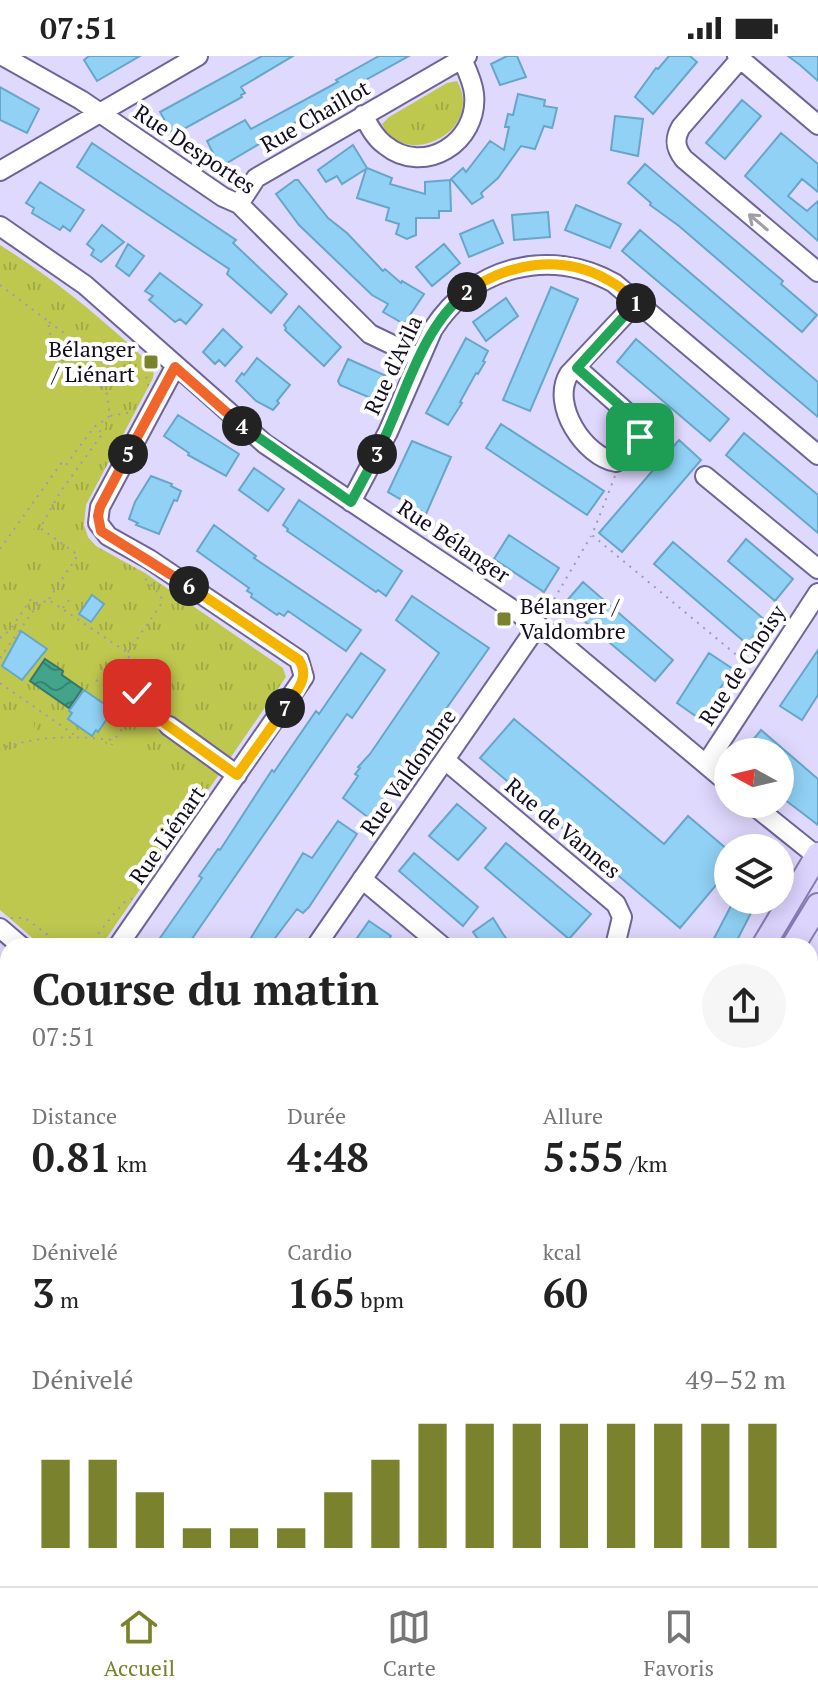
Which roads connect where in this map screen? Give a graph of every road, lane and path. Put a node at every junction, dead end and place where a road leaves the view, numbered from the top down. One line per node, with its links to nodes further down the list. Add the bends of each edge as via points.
1 (3, 56): 5 (street, Rue Desportes)
2 (198, 56): 5 (street)
3 (465, 57): 6 (street, Rue Chaillot); 6 (street, via 475,95 473,114 463,136 444,152 420,158 396,152 375,135)
4 (738, 57): 7 (street); 11 (street, one-way to 4, via 677,149 681,127)
5 (100, 113): 8 (street); 9 (street, Rue Desportes)
6 (363, 115): 9 (street, Rue Chaillot, via 256,178)
7 (818, 125)
8 (0, 171)
9 (239, 204): 15 (street, Rue Desportes, via 370,334)
10 (0, 226): 17 (street, Rue Bélanger, via 85,285)
11 (818, 272)
12 (0, 285): 14 (path)
13 (637, 302): 15 (street, Rue d'Avila, via 586,270 556,264 513,269 484,281 449,307); 18 (street); 26 (street, Rue d'Avila)
14 (48, 321): 16 (path); 22 (path, via 53,354)
15 (420, 358): 29 (street, Rue d'Avila)
16 (102, 359): 20 (path); 21 (path)
17 (175, 367): 29 (street, Rue Bélanger, via 265,444); 55 (street, Rue Liénart, via 100,507 98,523 108,536 302,665 302,683)
18 (577, 368): 18 (street, via 564,386 566,413 579,435 616,462 644,430)
19 (155, 377): 20 (path)
20 (130, 381): 21 (path)
21 (105, 384): 22 (path)
22 (106, 390): 24 (path)
23 (137, 411): 24 (path)
24 (110, 416): 25 (path)
25 (94, 427): 31 (path); 36 (path, via 103,433 40,528 78,555)
26 (818, 455)
27 (616, 475): 30 (path)
28 (705, 476): 32 (street)
29 (351, 502): 39 (street, Rue Bélanger)
30 (592, 535): 39 (path); 45 (path)
31 (0, 549)
32 (818, 569)
33 (142, 570): 43 (path, via 162,603)
34 (818, 593): 53 (street, Rue de Choisy)
35 (72, 596): 38 (path)
36 (49, 600): 37 (path); 38 (path)
37 (38, 604): 40 (path, via 31,599); 42 (path)
38 (62, 609): 43 (path)
39 (542, 619): 52 (street, Rue Valdombre); 53 (street, Rue Bélanger)
40 (7, 633): 41 (path); 42 (path)
41 (0, 638)
42 (14, 638): 44 (path)
43 (128, 653): 48 (path)
44 (0, 658)
45 (753, 670)
46 (96, 680): 48 (path)
47 (0, 683): 50 (path)
48 (138, 706): 49 (path); 50 (path, via 114,740)
49 (169, 726): 55 (street)
50 (77, 737): 51 (path, via 36,739)
51 (0, 749)
52 (445, 760): 58 (street, Rue Valdombre); 67 (street, Rue de Vannes, via 616,904 622,917)
53 (706, 764): 54 (street, Rue Bélanger)
54 (714, 771)
55 (237, 775): 64 (street, Rue Liénart)
56 (770, 818): 57 (street)
57 (818, 856): 68 (main road)
58 (362, 879): 65 (street, Rue Valdombre); 66 (street)
59 (138, 898): 63 (path, via 123,903)
60 (818, 905): 69 (main road)
61 (1, 929): 62 (path, via 13,916 25,918)
62 (52, 938)
63 (95, 938)
64 (124, 938)
65 (321, 938)
66 (432, 938)
67 (617, 938)
68 (768, 938)
69 (798, 938)

